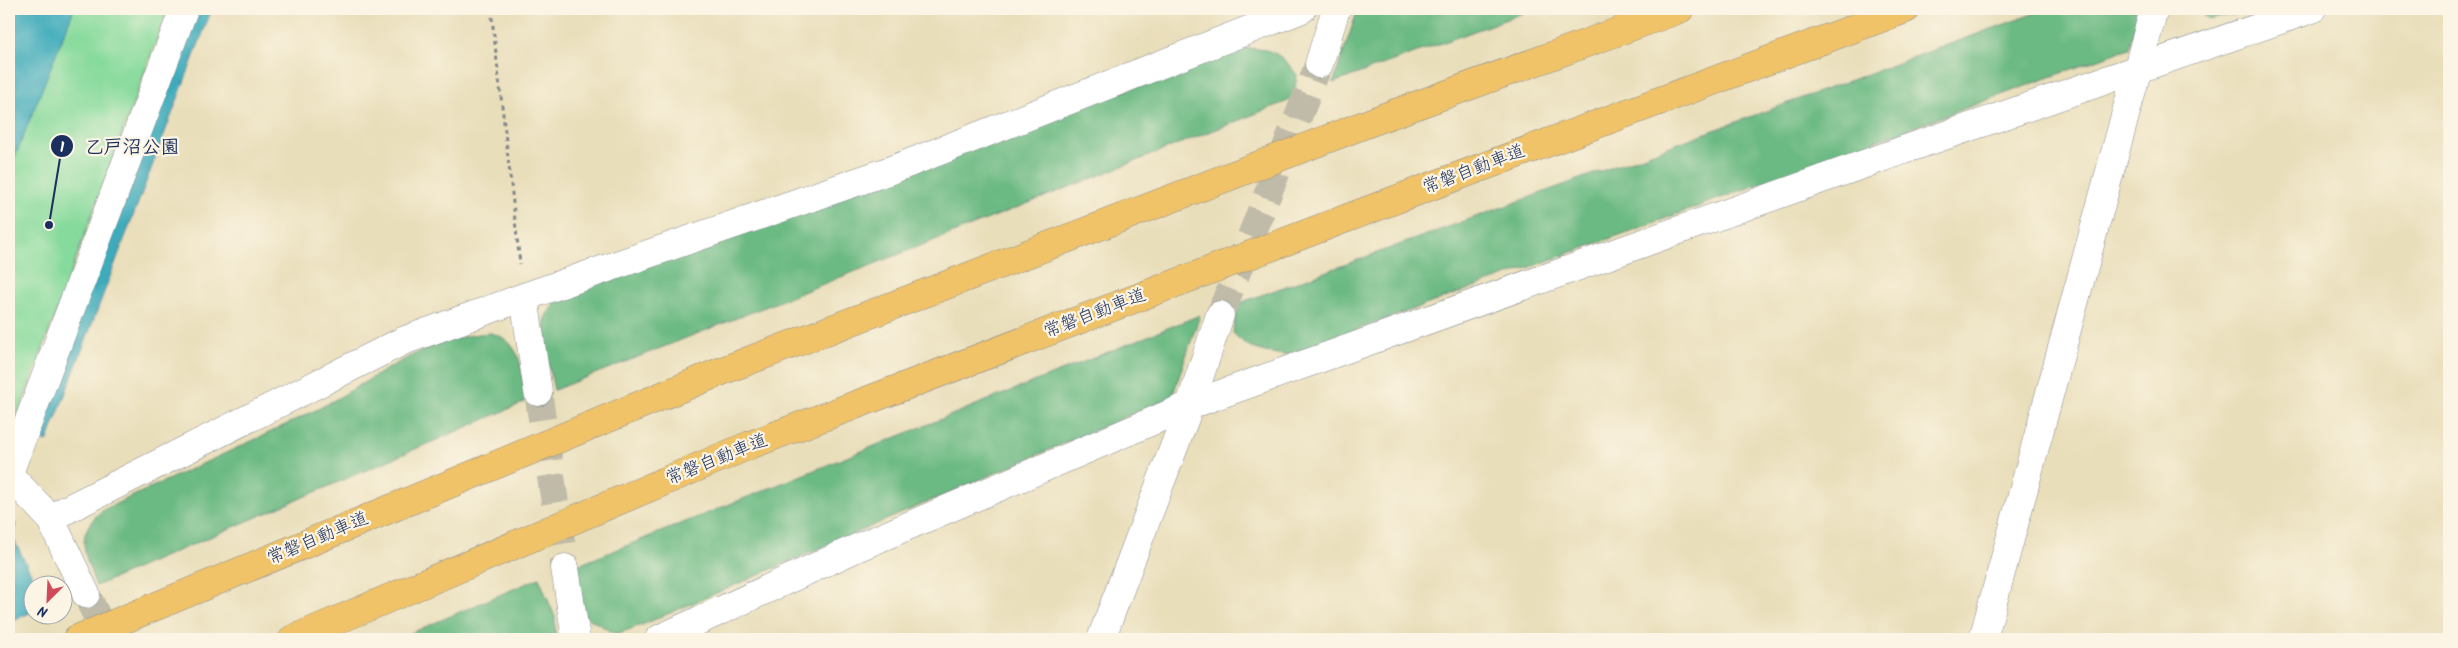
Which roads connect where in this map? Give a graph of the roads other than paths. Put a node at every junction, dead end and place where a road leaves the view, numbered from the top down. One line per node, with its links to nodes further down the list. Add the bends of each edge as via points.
1 (184, 9): 14 (street)
2 (1302, 9): 10 (street, via 894,169)
3 (1336, 9): 8 (street)
4 (1680, 9): 18 (highway, 常磐自動車道, via 1387,116 722,371)
5 (1906, 9): 19 (highway, 常磐自動車道, via 760,442)
6 (2154, 9): 9 (street)
7 (2312, 9): 9 (street)
8 (1318, 64)
9 (2136, 70): 13 (street); 23 (street)
10 (524, 296): 12 (street); 15 (street, via 403,341)
11 (1220, 315): 13 (street)
12 (538, 392)
13 (1190, 405): 21 (street, via 852,550); 22 (street)
14 (9, 474): 15 (street)
15 (50, 518): 17 (street)
16 (565, 568): 20 (street)
17 (86, 594)
18 (85, 636)
19 (293, 639)
20 (576, 639)
21 (659, 639)
22 (1102, 639)
23 (1983, 639)

